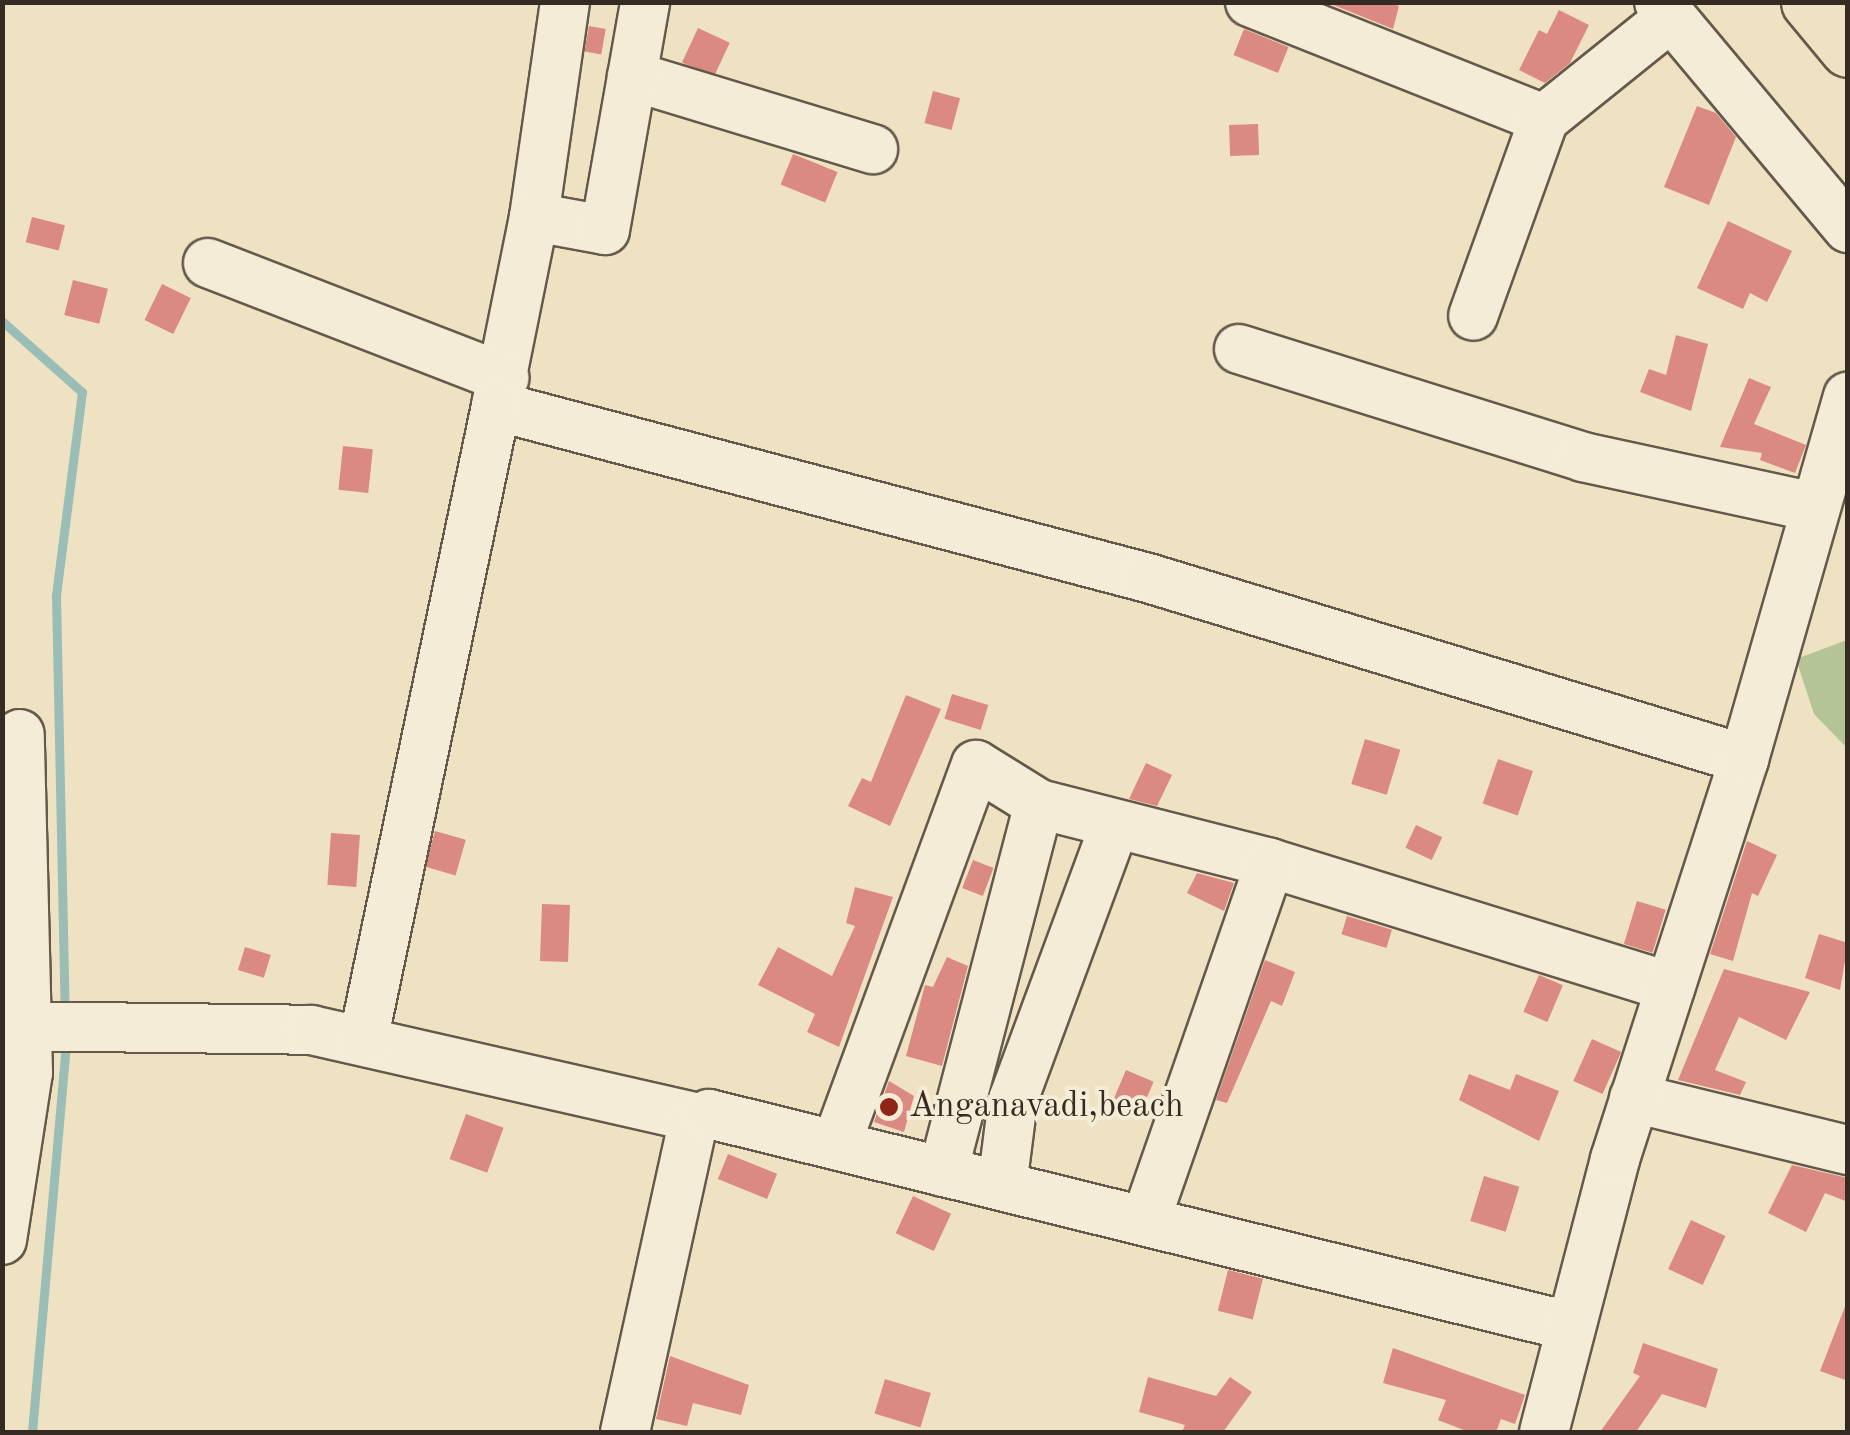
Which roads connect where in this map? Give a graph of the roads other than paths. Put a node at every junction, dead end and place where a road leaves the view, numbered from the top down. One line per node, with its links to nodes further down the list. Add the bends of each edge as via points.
1 (565, 2): 10 (street)
2 (645, 2): 7 (street)
3 (1250, 2): 8 (street)
4 (1809, 2): 6 (highway)
5 (1665, 10): 8 (street); 11 (street)
6 (1848, 48)
7 (632, 76): 9 (street); 10 (street, via 606,230)
8 (1544, 119): 13 (street)
9 (873, 148)
10 (534, 216): 15 (street)
11 (1848, 228)
12 (208, 263): 15 (street)
13 (1473, 316)
14 (1239, 350): 17 (street, via 1582,457)
15 (500, 392): 19 (street); 25 (street)
16 (1848, 396): 17 (street)
17 (1814, 508): 19 (street)
18 (15, 755): 24 (street)
19 (1744, 759): 23 (street)
20 (1038, 804): 21 (street); 28 (street, via 976,765); 30 (street)
21 (1115, 824): 22 (street); 31 (street, via 1012,1100)
22 (1270, 863): 23 (street); 32 (street)
23 (1670, 987): 26 (street)
24 (15, 1026): 25 (street, via 311,1030); 33 (street, via 28,1073)
25 (363, 1041): 27 (street)
26 (1634, 1098): 29 (street); 34 (street)
27 (699, 1118): 28 (street, via 709,1114); 35 (street)
28 (836, 1146): 30 (street)
29 (1848, 1150)
30 (942, 1172): 31 (street)
31 (1002, 1186): 32 (street)
32 (1145, 1221): 34 (street)
33 (2, 1240)
34 (1569, 1326): 36 (street)
35 (625, 1432)
36 (1544, 1432)

